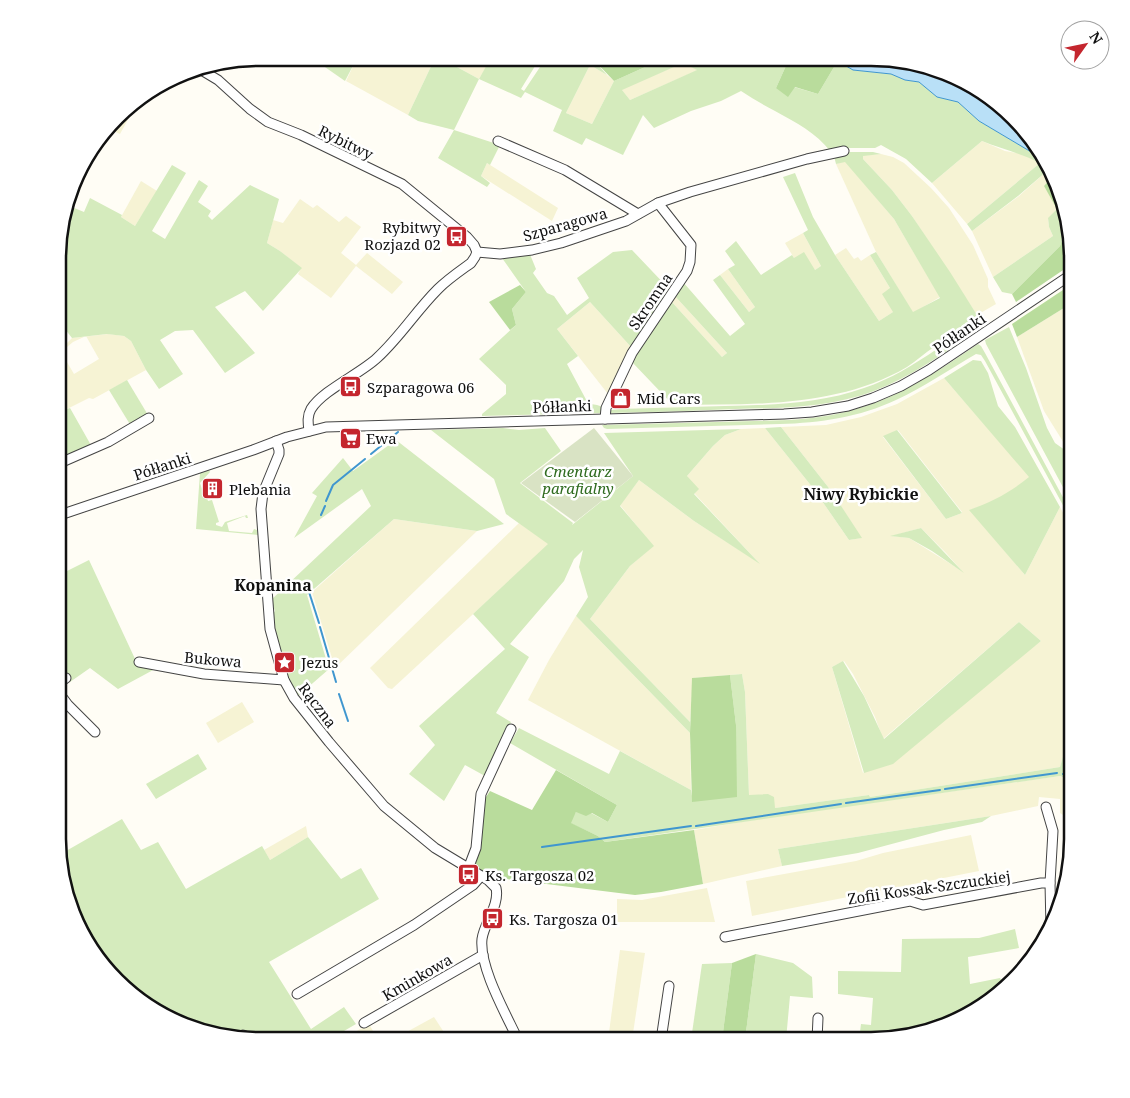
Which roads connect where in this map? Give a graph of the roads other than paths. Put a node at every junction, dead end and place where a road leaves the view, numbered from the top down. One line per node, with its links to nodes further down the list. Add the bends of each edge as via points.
1 (207, 73): 6 (street, Rybitwy, via 268,122 402,184 467,238)
2 (498, 141): 5 (street, via 565,170)
3 (844, 152): 4 (street, Szparagowa, via 808,159)
4 (658, 203): 5 (street, Szparagowa); 9 (street, Skromna, via 691,245 690,262 632,353 606,408)
5 (638, 214): 6 (street, Szparagowa, via 588,234 541,247 500,254)
6 (477, 252): 10 (street, via 471,263 436,290 382,353 312,407 308,417)
7 (1064, 279): 9 (street, Półłanki, via 929,370 881,395 848,406 784,414)
8 (150, 418): 12 (street, via 108,442)
9 (605, 419): 10 (street, Półłanki, via 350,426)
10 (309, 431): 11 (street, Półłanki)
11 (276, 442): 13 (street, Półłanki); 15 (street, Rączna, via 279,454 263,493 261,509 270,629)
12 (66, 460)
13 (66, 513)
14 (139, 662): 15 (street, Bukowa, via 209,674)
15 (284, 680): 20 (street, Rączna, via 300,706 384,806 435,848)
16 (66, 703): 18 (street)
17 (511, 729): 20 (street, via 481,794 476,848)
18 (95, 732)
19 (1046, 807): 22 (street, via 1053,830)
20 (468, 869): 21 (street, Rączna)
21 (481, 876): 25 (street, Rączna, via 497,891 483,936); 27 (street, via 473,885 414,925)
22 (1050, 883): 23 (street); 24 (street, Zofii Kossak-Szczuckiej, via 923,905 910,901)
23 (1051, 909)
24 (725, 937)
25 (483, 955): 29 (street, Kminkowa); 30 (street, Rączna)
26 (668, 986): 31 (street)
27 (298, 994)
28 (818, 1018): 32 (street)
29 (364, 1023)
30 (514, 1032)
31 (662, 1032)
32 (817, 1032)

